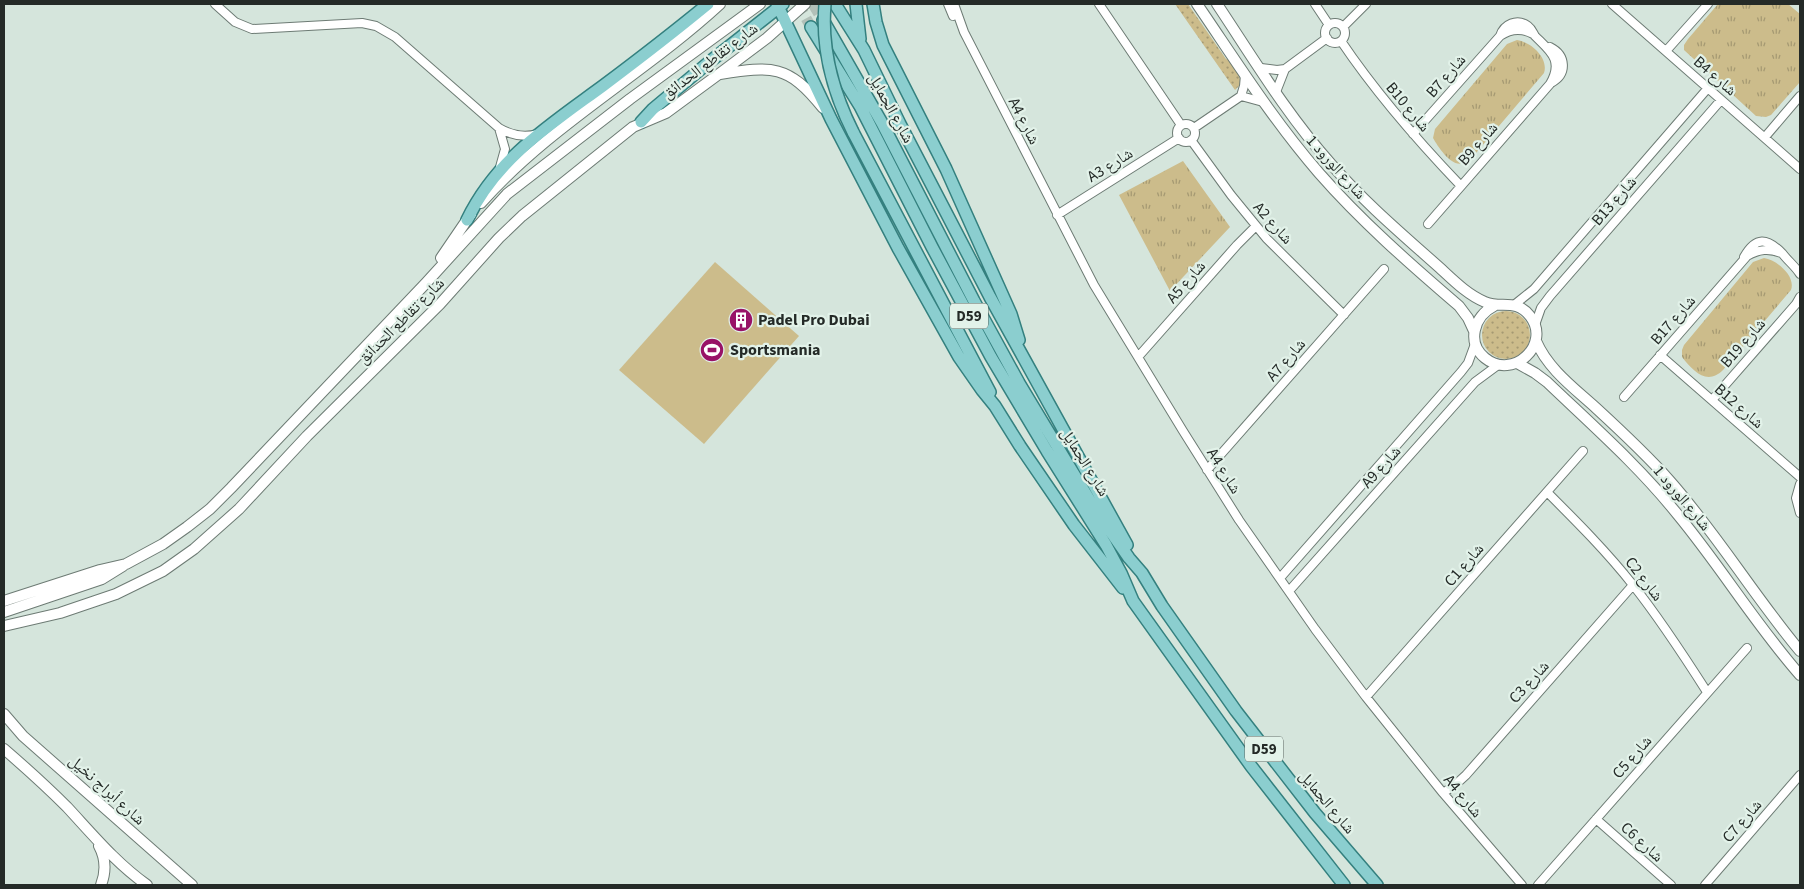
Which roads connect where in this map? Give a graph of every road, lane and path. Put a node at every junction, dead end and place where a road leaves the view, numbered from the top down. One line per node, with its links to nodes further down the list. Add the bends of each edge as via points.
1 (215, 4): 44 (street, via 235,22 252,29 362,23 383,28)
2 (708, 4): 46 (main road)
3 (720, 4): 55 (main road, via 500,182)
4 (760, 4): 61 (main road, شارع تقاطع الحدائق, via 519,184)
5 (805, 4): 21 (main road, شارع تقاطع الحدائق)
6 (824, 4): 78 (main road, bridge, via 826,53 838,100)
7 (835, 4): 29 (main road)
8 (856, 4): 29 (main road, via 857,27)
9 (873, 4): 71 (main road, via 883,45 946,169 1011,314)
10 (948, 4): 25 (street, A4 شارع)
11 (954, 4): 25 (street, A4 شارع)
12 (1099, 4): 43 (street)
13 (1197, 4): 34 (main road, شارع الورود 1)
14 (1217, 4): 31 (main road, شارع الورود 1)
15 (1315, 4): 22 (street)
16 (1366, 4): 24 (street)
17 (1612, 4): 30 (street, B4 شارع)
18 (1708, 4): 30 (street)
19 (780, 5): 21 (main road); 42 (main road, via 708,62)
20 (822, 19): 86 (main road, شارع الجمايل / D59, via 882,123 1019,383 1095,509)
21 (786, 21): 33 (main road, شارع تقاطع الحدائق); 41 (main road)
22 (1329, 25): 24 (street, via 1337,23); 26 (street, via 1325,31)
23 (811, 27): 91 (main road, شارع الجمايل / D59, via 860,106 991,357 1106,545)
24 (1343, 27): 27 (street)
25 (964, 32): 54 (street, A4 شارع)
26 (1327, 38): 27 (street, via 1333,42); 32 (street)
27 (1340, 41): 47 (street, B10 شارع, via 1382,98)
28 (1547, 46): 47 (street, B7 شارع, via 1527,25 1516,22 1505,27); 53 (street, B9 شارع, via 1555,66 1550,84)
29 (864, 50): 71 (main road)
30 (1666, 51): 35 (street, B4 شارع)
31 (1261, 68): 32 (street); 36 (main road, شارع الورود 1)
32 (1285, 69): 36 (street)
33 (719, 74): 41 (main road, via 759,69 788,74 806,87); 42 (main road, شارع تقاطع الحدائق, via 666,113)
34 (1245, 75): 37 (street); 40 (main road, شارع الورود 1)
35 (1708, 88): 39 (street, B4 شارع); 64 (street, B13 شارع, via 1534,289)
36 (1276, 92): 65 (main road, شارع الورود 1, via 1318,148 1369,204 1464,290)
37 (1241, 96): 40 (street); 45 (street)
38 (1800, 96): 48 (street)
39 (1721, 100): 48 (street, B4 شارع); 67 (street, B13 شارع, via 1550,296)
40 (1263, 102): 68 (main road, شارع الورود 1, via 1337,193 1459,306)
41 (831, 119): 78 (main road, via 919,288 963,362)
42 (641, 122): 93 (main road, شارع تقاطع الحدائق, via 510,227 440,304 307,436 239,509 194,549 163,571 116,594 60,613)
43 (1181, 125): 45 (street, via 1188,124); 49 (street, via 1177,131)
44 (500, 128): 46 (street, via 524,136); 52 (street, via 505,149)
45 (1194, 128): 50 (street, via 1195,135)
46 (541, 132): 52 (main road)
47 (1414, 134): 53 (street, B10 شارع)
48 (1765, 137): 51 (street, B4 شارع)
49 (1178, 138): 50 (street, via 1184,142); 54 (street, A3 شارع)
50 (1191, 140): 57 (street, A2 شارع)
51 (1800, 169)
52 (499, 170): 55 (main road, via 478,198)
53 (1460, 186): 56 (street, B9 شارع)
54 (1057, 215): 73 (street, A4 شارع, via 1098,292)
55 (467, 220): 61 (main road)
56 (1428, 224)
57 (1256, 226): 66 (street, A2 شارع); 73 (street, A5 شارع)
58 (1797, 266): 60 (street); 72 (street, B17 شارع, via 1771,243 1759,242 1749,248)
59 (1384, 269): 66 (street, A7 شارع)
60 (1800, 274)
61 (426, 283): 85 (main road, شارع تقاطع الحدائق, via 221,499 175,536)
62 (1800, 297): 63 (street, B19 شارع)
63 (1798, 303): 77 (street, B19 شارع)
64 (1514, 305): 65 (main road, شارع الورود 1); 67 (main road, via 1527,312)
65 (1494, 306): 68 (main road, via 1481,316)
66 (1344, 315): 80 (street, A7 شارع)
67 (1535, 325): 69 (main road, شارع الورود 1)
68 (1474, 331): 70 (main road, شارع الورود 1)
69 (1536, 341): 74 (main road, via 1527,357); 97 (main road, شارع الورود 1, via 1550,365 1630,438 1707,524)
70 (1475, 344): 75 (main road, via 1486,359); 87 (street, A9 شارع, via 1465,367)
71 (1022, 354): 86 (main road)
72 (1660, 356): 76 (street, B17 شارع); 77 (street, B12 شارع)
73 (1138, 357): 80 (street, A4 شارع)
74 (1517, 364): 75 (main road); 98 (main road, شارع الورود 1, via 1546,382 1655,487)
75 (1498, 365): 89 (street, A9 شارع, via 1475,382)
76 (1624, 397)
77 (1712, 400): 81 (street, B12 شارع)
78 (995, 406): 91 (main road, via 1074,526)
79 (1583, 451): 83 (street, C1 شارع)
80 (1208, 470): 87 (street, A4 شارع)
81 (1800, 477)
82 (1800, 484): 84 (street, via 1796,498)
83 (1547, 492): 88 (street, C2 شارع); 100 (street, C1 شارع)
84 (1800, 513)
85 (126, 564): 90 (main road, شارع تقاطع الحدائق); 92 (main road, via 102,578)
86 (1142, 573): 111 (main road, شارع الجمايل / D59, via 1236,711 1315,813)
87 (1280, 578): 89 (street, A4 شارع)
88 (1633, 585): 99 (street, C2 شارع); 104 (street, C3 شارع, via 1466,775)
89 (1289, 592): 100 (street, A4 شارع)
90 (4, 601)
91 (1134, 601): 110 (main road, شارع الجمايل / D59, via 1245,759)
92 (4, 612)
93 (18, 622): 94 (main road, شارع تقاطع الحدائق); 95 (main road)
94 (4, 626)
95 (4, 635)
96 (1747, 648): 99 (street, C5 شارع)
97 (1800, 651)
98 (1800, 675)
99 (1707, 692): 105 (street, C5 شارع)
100 (1366, 697): 104 (street, A4 شارع)
101 (4, 714): 109 (main road, شارع أبراج نخيل, via 22,736)
102 (4, 749): 106 (main road)
103 (1800, 775): 115 (street, C7 شارع)
104 (1442, 793): 112 (street, A4 شارع)
105 (1596, 819): 113 (street, C5 شارع); 114 (street, C6 شارع)
106 (93, 837): 107 (main road, via 104,860); 108 (main road)
107 (101, 885)
108 (148, 885)
109 (192, 885)
110 (1344, 885)
111 (1377, 885)
112 (1523, 885): 113 (street, via 1530,882)
113 (1538, 885)
114 (1670, 885)
115 (1704, 885)

